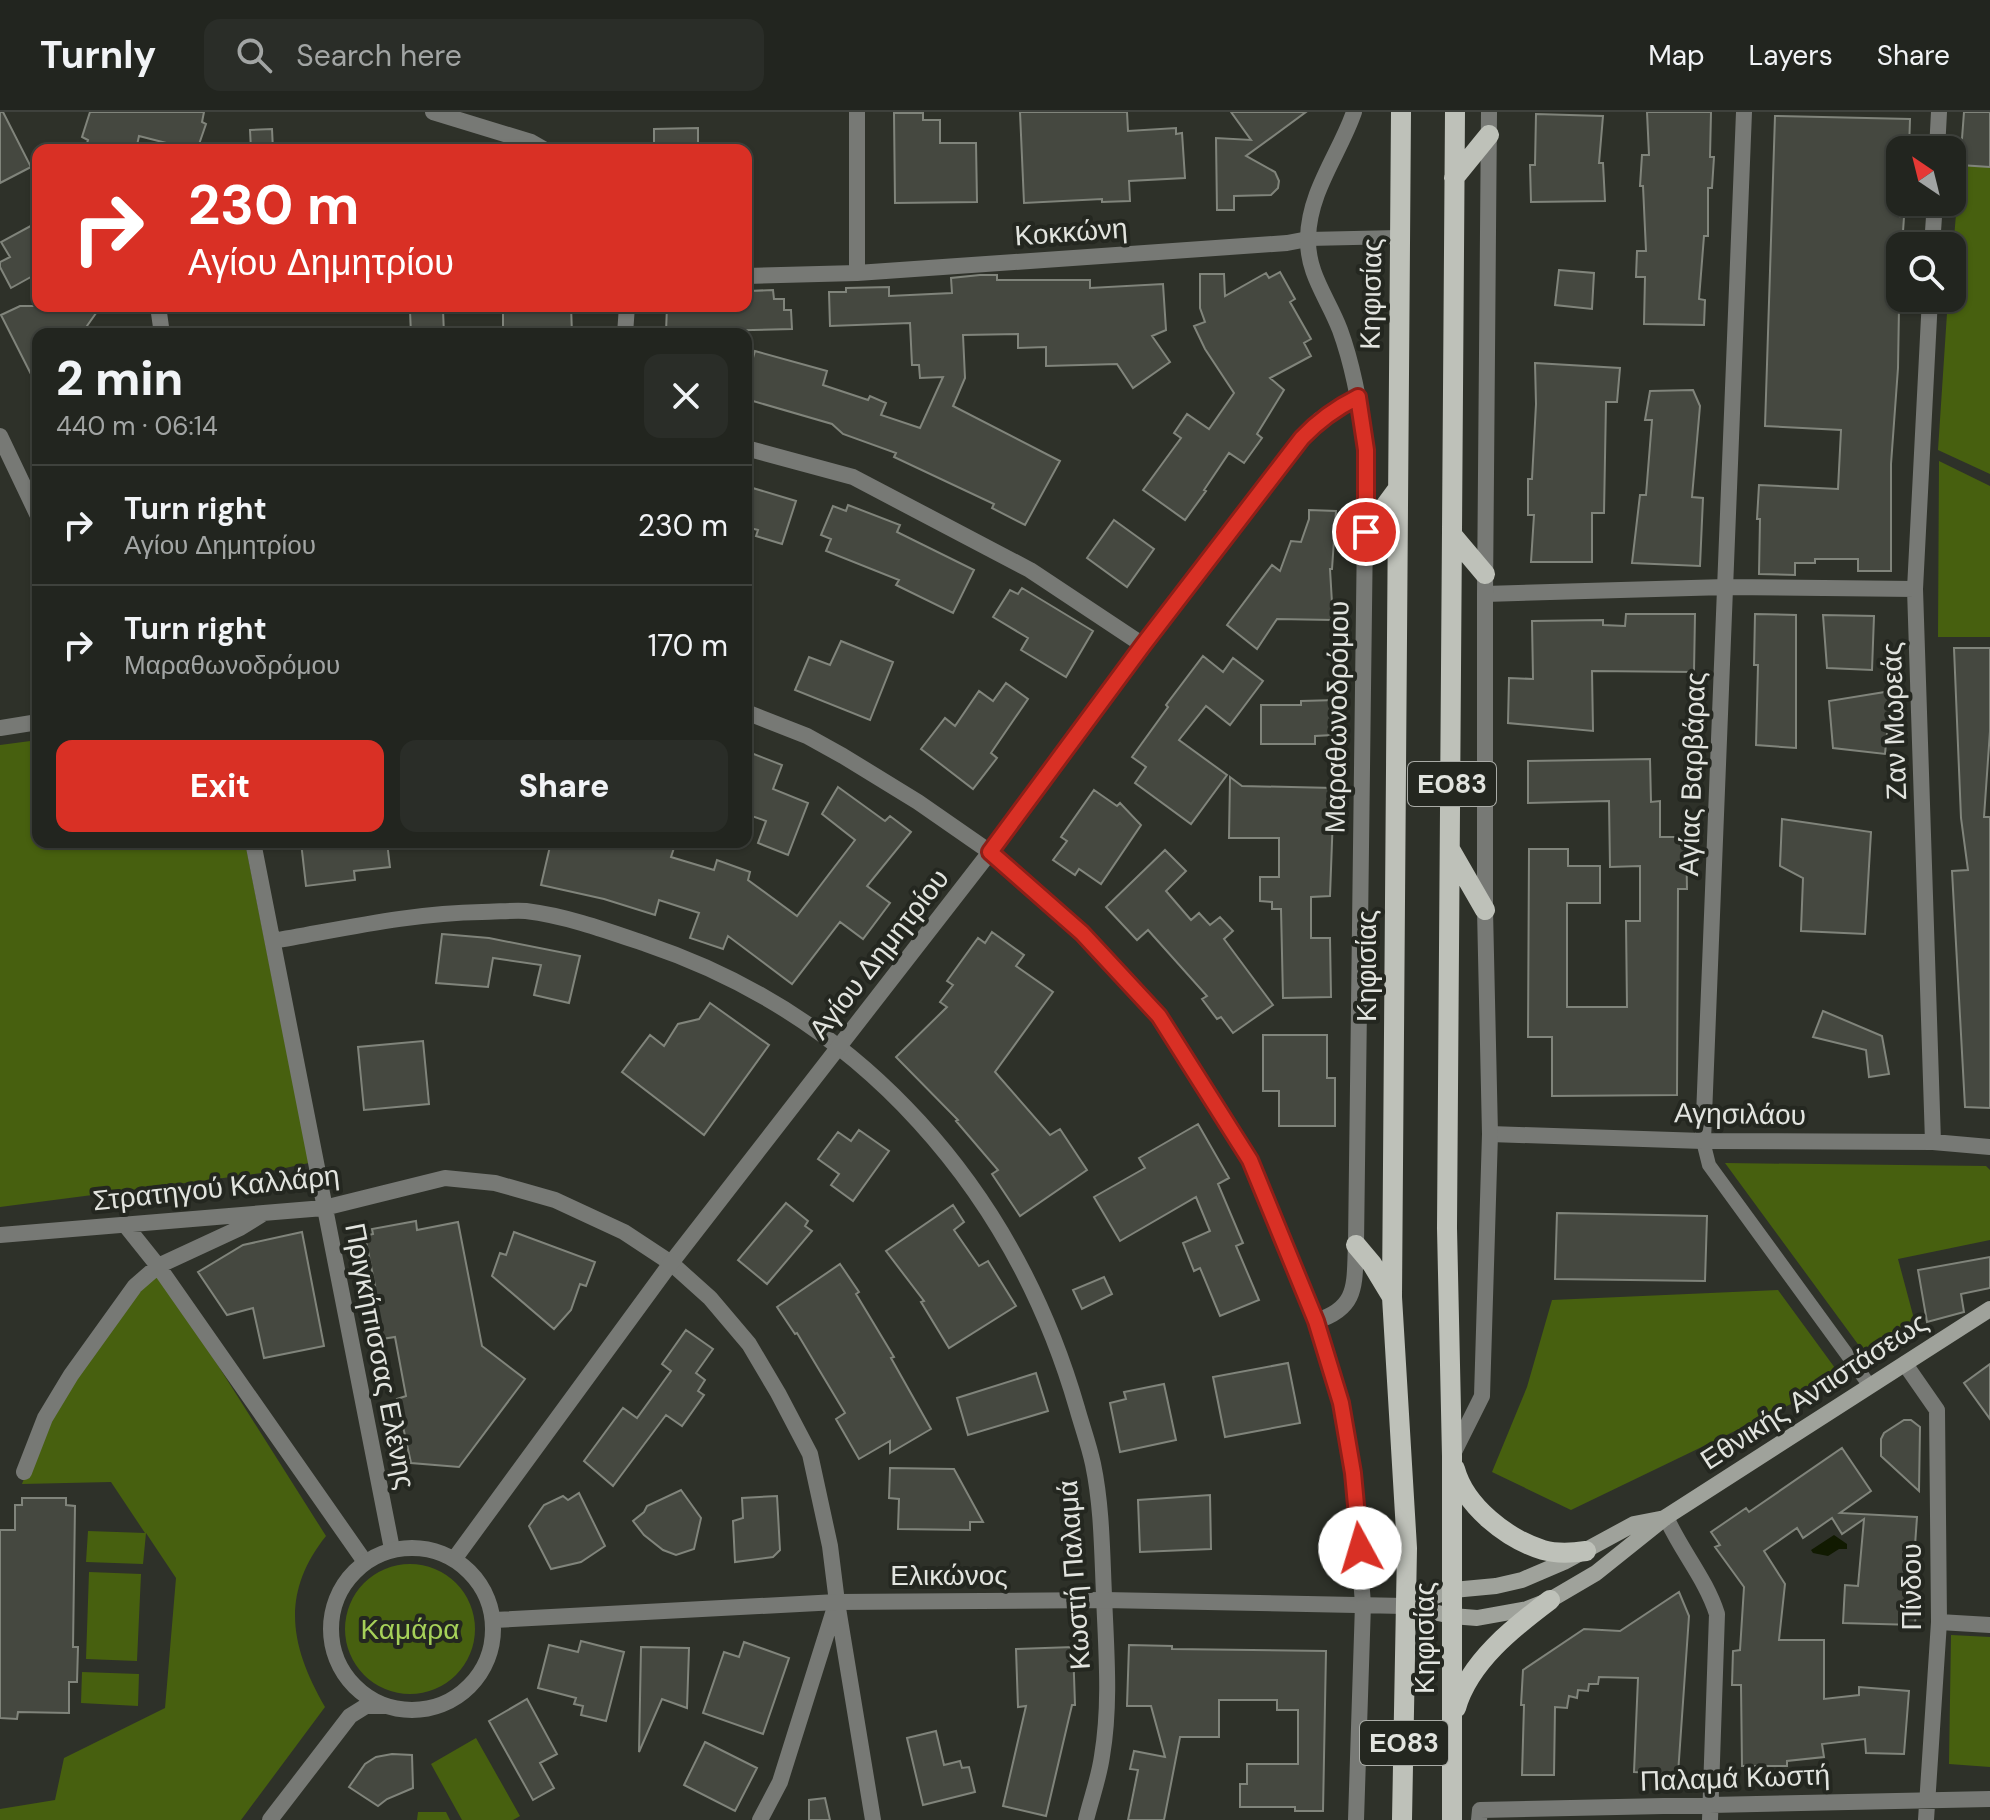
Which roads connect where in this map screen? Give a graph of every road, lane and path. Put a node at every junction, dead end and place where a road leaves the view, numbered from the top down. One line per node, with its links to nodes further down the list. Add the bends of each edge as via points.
1 (433, 112): 11 (street)
2 (857, 112): 15 (street)
3 (1354, 112): 14 (street, Μαραθωνοδρόμου, via 1322,181)
4 (1401, 112): 13 (main road, Κηφισίας / ΕΟ83)
5 (1455, 112): 12 (main road, Κηφισίας / ΕΟ83)
6 (1489, 112): 9 (street, Κηφισίας)
7 (1744, 112): 26 (street, Αγίας Βαρβάρας)
8 (1939, 112): 10 (street)
9 (1489, 135): 12 (main road); 25 (street, Κηφισίας)
10 (1938, 136)
11 (534, 144)
12 (1454, 178): 24 (main road, Κηφισίας / ΕΟ83)
13 (1399, 237): 14 (street, Κοκκώνη); 21 (main road, Κηφισίας / ΕΟ83)
14 (1308, 239): 15 (street, Κοκκώνη); 18 (street, Μαραθωνοδρόμου, via 1313,276 1340,329)
15 (857, 273): 16 (street, Κοκκώνη)
16 (752, 276)
17 (1929, 312): 27 (street, Ζαν Μωρεάς)
18 (1358, 397): 23 (street, Μαραθωνοδρόμου, via 1366,450); 28 (street, Αγίου Δημητρίου, via 1319,420 1302,438)
19 (0, 436): 22 (street)
20 (752, 450): 28 (street, via 853,477 1030,570)
21 (1397, 490): 23 (main road); 49 (main road, Κηφισίας / ΕΟ83)
22 (32, 503)
23 (1366, 532): 46 (street, Μαραθωνοδρόμου)
24 (1453, 536): 25 (main road); 33 (main road, Κηφισίας / ΕΟ83)
25 (1485, 584): 26 (street); 35 (street, Κηφισίας)
26 (1726, 587): 27 (street); 39 (street, Αγίας Βαρβάρας)
27 (1915, 589): 40 (street, Ζαν Μωρεάς)
28 (1143, 645): 34 (street, Αγίου Δημητρίου)
29 (752, 714): 34 (street, via 843,756)
30 (32, 723): 31 (street)
31 (0, 728)
32 (254, 848): 36 (street, Πριγκήπισσας Ελένης)
33 (1451, 851): 35 (main road); 54 (main road, Κηφισίας / ΕΟ83, via 1447,1228)
34 (990, 852): 37 (street, Αγίου Δημητρίου); 51 (street, via 1082,933 1159,1016 1250,1160)
35 (1485, 910): 38 (street, Κηφισίας)
36 (273, 941): 37 (street, Κωστή Παλαμά, via 448,912 526,911 603,929 728,976); 42 (street, Πριγκήπισσας Ελένης)
37 (840, 1046): 47 (street, Αγίου Δημητρίου); 62 (street, Κωστή Παλαμά, via 932,1135 972,1187 1045,1314 1093,1463)
38 (1490, 1134): 39 (street, Αγησιλάου); 54 (street, Κηφισίας, via 1482,1396)
39 (1703, 1141): 40 (street, Αγησιλάου); 53 (street, Αγίας Βαρβάρας, via 1709,1165)
40 (1933, 1142): 41 (street, Αγησιλάου)
41 (1990, 1147)
42 (324, 1208): 43 (street, Στρατηγού Καλλάρη); 47 (street, Στρατηγού Καλλάρη, via 445,1178 495,1183 555,1200 624,1232); 57 (street, Πριγκήπισσας Ελένης)
43 (262, 1214): 44 (street, Στρατηγού Καλλάρη); 48 (street)
44 (126, 1226): 45 (street, Στρατηγού Καλλάρη); 48 (street)
45 (0, 1235)
46 (1356, 1245): 49 (main road); 51 (street, Μαραθωνοδρόμου, via 1350,1300 1331,1317)
47 (671, 1263): 59 (street, Αγίου Δημητρίου); 64 (street, Στρατηγού Καλλάρη, via 749,1344 810,1454)
48 (158, 1266): 55 (street, via 135,1286 71,1375 45,1418); 60 (street)
49 (1392, 1297): 66 (main road, Κηφισίας / ΕΟ83, via 1407,1548)
50 (1990, 1309): 52 (main road, Εθνικής Αντιστάσεως)
51 (1316, 1321): 65 (street, via 1346,1431)
52 (1905, 1364): 53 (main road, Εθνικής Αντιστάσεως); 69 (street, Πίνδου, via 1937,1410)
53 (1870, 1386): 56 (main road, Εθνικής Αντιστάσεως)
54 (1452, 1456): 58 (main road, via 1469,1498 1505,1530 1545,1551); 61 (main road, Κηφισίας / ΕΟ83)
55 (24, 1472)
56 (1666, 1517): 58 (main road, Εθνικής Αντιστάσεως, via 1634,1524); 63 (main road, Εθνικής Αντιστάσεως, via 1596,1573); 75 (street, via 1717,1614)
57 (392, 1549): 59 (street, via 435,1550); 60 (street)
58 (1586, 1551): 61 (main road, Εθνικής Αντιστάσεως, via 1522,1580)
59 (455, 1558): 68 (street, via 488,1596)
60 (365, 1562): 71 (street, via 339,1591 331,1620 333,1649 352,1684)
61 (1453, 1590): 66 (main road, Εθνικής Αντιστάσεως); 67 (main road, Κηφισίας / ΕΟ83)
62 (1104, 1600): 64 (street, Ελικώνος); 65 (street, Ελικώνος); 80 (street, Κωστή Παλαμά, via 1108,1690 1102,1757)
63 (1550, 1600): 67 (main road, Εθνικής Αντιστάσεως, via 1502,1615); 72 (main road, via 1477,1668)
64 (837, 1602): 68 (street, Ελικώνος); 78 (street, via 780,1782); 79 (street, Στρατηγού Καλλάρη)
65 (1363, 1604): 66 (street, Ελικώνος); 81 (street)
66 (1405, 1606): 67 (main road, Εθνικής Αντιστάσεως); 82 (main road, Κηφισίας / ΕΟ83)
67 (1452, 1616): 72 (main road, Κηφισίας / ΕΟ83)
68 (494, 1620): 71 (street, via 488,1660 463,1693 426,1709)
69 (1939, 1622): 70 (street); 73 (street, Πίνδου)
70 (1990, 1625)
71 (385, 1706): 77 (street, via 366,1706 350,1716)
72 (1452, 1723): 83 (main road, Κηφισίας / ΕΟ83)
73 (1928, 1798): 74 (street, Παλαμά Κωστή); 75 (street, Παλαμά Κωστή); 84 (street, Πίνδου)
74 (1990, 1799)
75 (1710, 1813): 76 (street, Παλαμά Κωστή)
76 (1480, 1815)
77 (270, 1820)
78 (760, 1820)
79 (873, 1820)
80 (1086, 1820)
81 (1356, 1820)
82 (1402, 1820)
83 (1452, 1820)
84 (1926, 1820)

